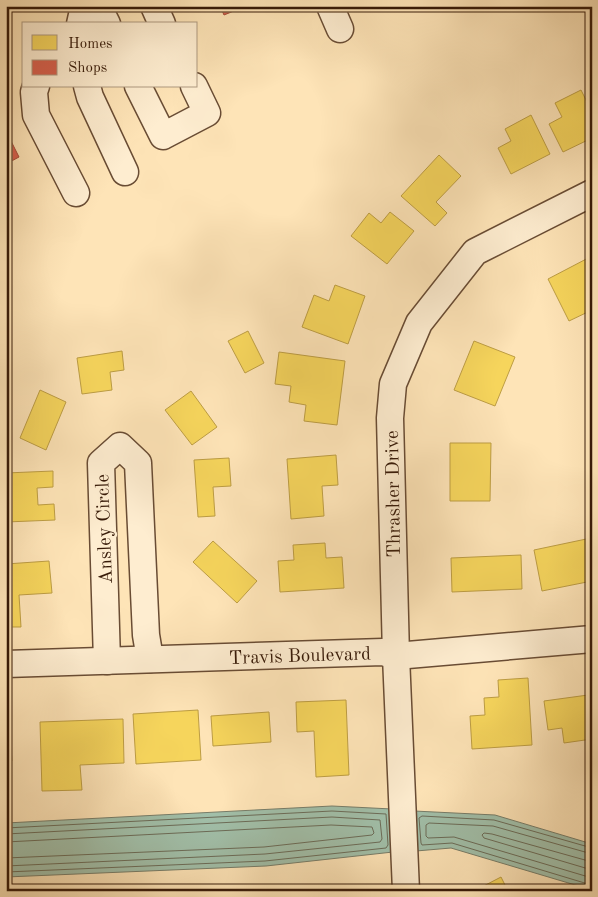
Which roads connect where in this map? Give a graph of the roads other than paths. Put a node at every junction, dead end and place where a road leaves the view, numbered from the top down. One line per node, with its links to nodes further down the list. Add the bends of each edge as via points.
1 (84, 6): 4 (street)
2 (99, 6): 5 (street)
3 (154, 6): 6 (street)
4 (80, 22)
5 (106, 22)
6 (161, 22)
7 (35, 88): 13 (street, via 36,115)
8 (88, 88): 11 (street)
9 (139, 88): 10 (street, via 162,136 207,113)
10 (195, 88)
11 (125, 172)
12 (592, 193): 15 (street, Thrasher Drive, via 475,252 419,323 393,384 390,418)
13 (76, 194)
14 (592, 638): 15 (street, Travis Boulevard)
15 (396, 656): 16 (street, Travis Boulevard, via 383,652); 19 (street, Thrasher Drive)
16 (150, 659): 17 (street, Travis Boulevard); 17 (street, Ansley Circle, via 146,635 138,464 120,446 100,463)
17 (107, 661): 18 (street, Travis Boulevard)
18 (6, 664)
19 (406, 891)

